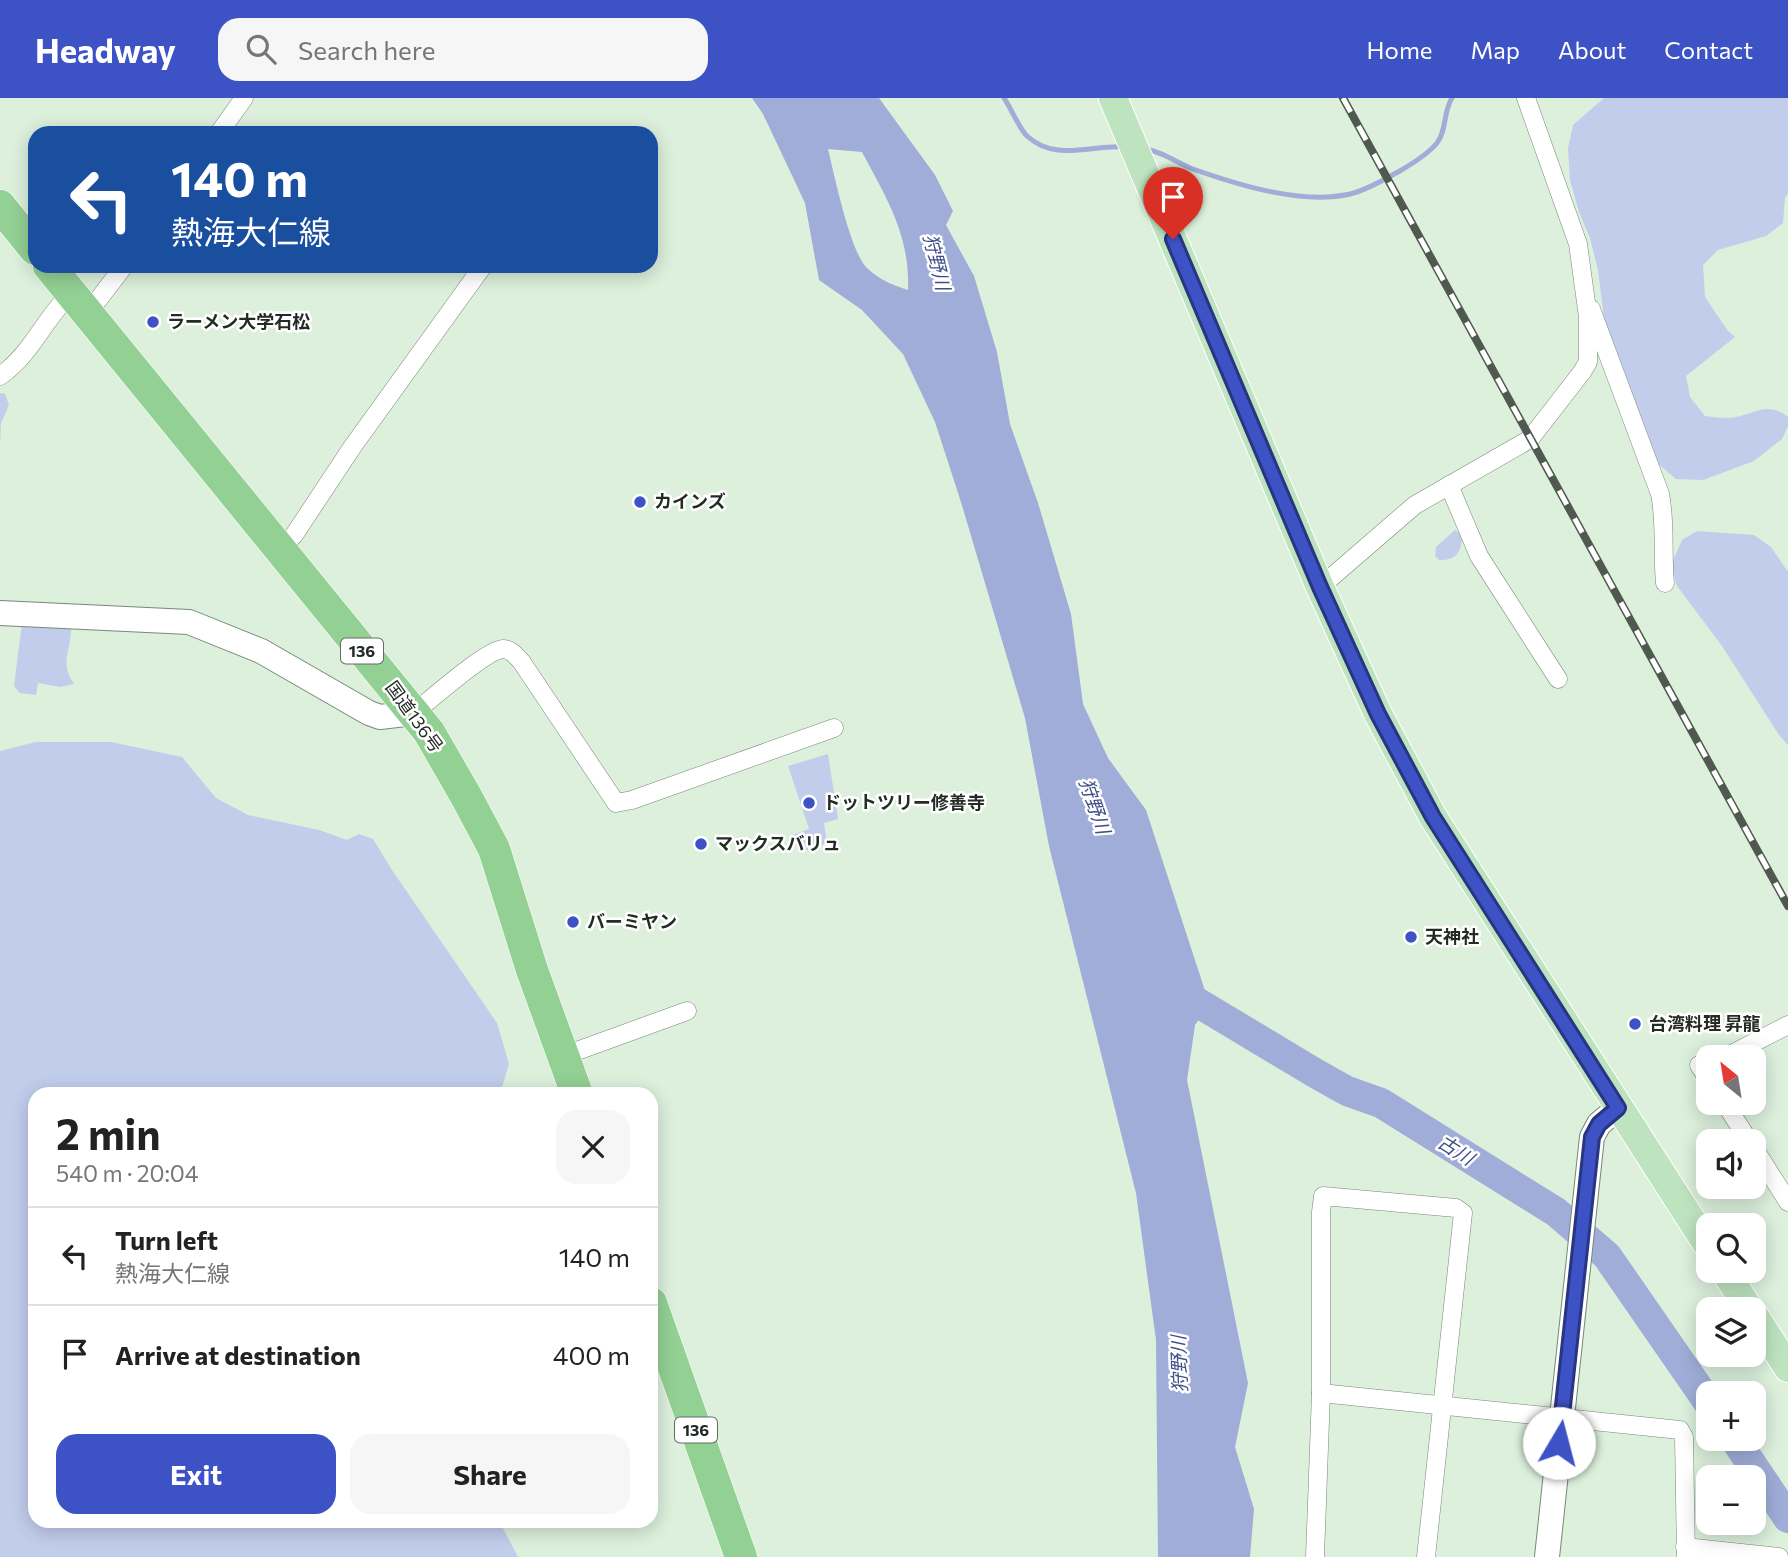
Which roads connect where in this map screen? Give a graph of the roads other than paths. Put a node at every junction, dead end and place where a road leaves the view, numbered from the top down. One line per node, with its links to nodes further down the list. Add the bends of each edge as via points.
1 (244, 98): 4 (street)
2 (1525, 98): 10 (street, via 1578,244)
3 (1117, 111): 16 (main road)
4 (224, 126)
5 (0, 206): 6 (highway)
6 (28, 240)
7 (55, 273): 11 (highway, 国道136号 / 136)
8 (116, 273): 11 (street)
9 (478, 273): 14 (street)
10 (1586, 301): 13 (street, via 1588,362 1582,372 1530,439); 15 (street, via 1660,494)
11 (80, 303): 12 (street, via 59,305 16,366); 14 (highway, 国道136号 / 136)
12 (0, 376)
13 (1449, 485): 16 (street, via 1415,505); 18 (street, via 1479,556)
14 (280, 550): 19 (highway, 国道136号 / 136)
15 (1665, 583)
16 (1320, 587): 26 (main road, via 1378,714 1433,817)
17 (0, 613): 19 (street, via 189,622 261,651 369,713 380,717)
18 (1558, 679)
19 (414, 713): 20 (street, via 485,657 503,649 512,652 616,803); 24 (highway, 国道136号 / 136, via 494,849)
20 (834, 727)
21 (687, 1011): 24 (street)
22 (1788, 1025): 23 (street)
23 (1749, 1045)
24 (563, 1056): 25 (highway, 国道136号 / 136)
25 (574, 1087)
26 (1618, 1108): 29 (main road); 35 (street, via 1592,1137)
27 (1766, 1168): 28 (street)
28 (1788, 1202)
29 (1696, 1228)
30 (658, 1323): 37 (highway, 136)
31 (1766, 1334): 32 (main road)
32 (1788, 1368)
33 (1321, 1393): 34 (street); 34 (street, via 1321,1212 1323,1196 1336,1196 1456,1208 1463,1213); 38 (street)
34 (1442, 1404): 35 (street); 39 (street)
35 (1562, 1418): 36 (street, via 1680,1430 1684,1437); 40 (street)
36 (1686, 1552): 41 (street)
37 (741, 1557)
38 (1315, 1557)
39 (1426, 1557)
40 (1547, 1557)
41 (1779, 1557)

